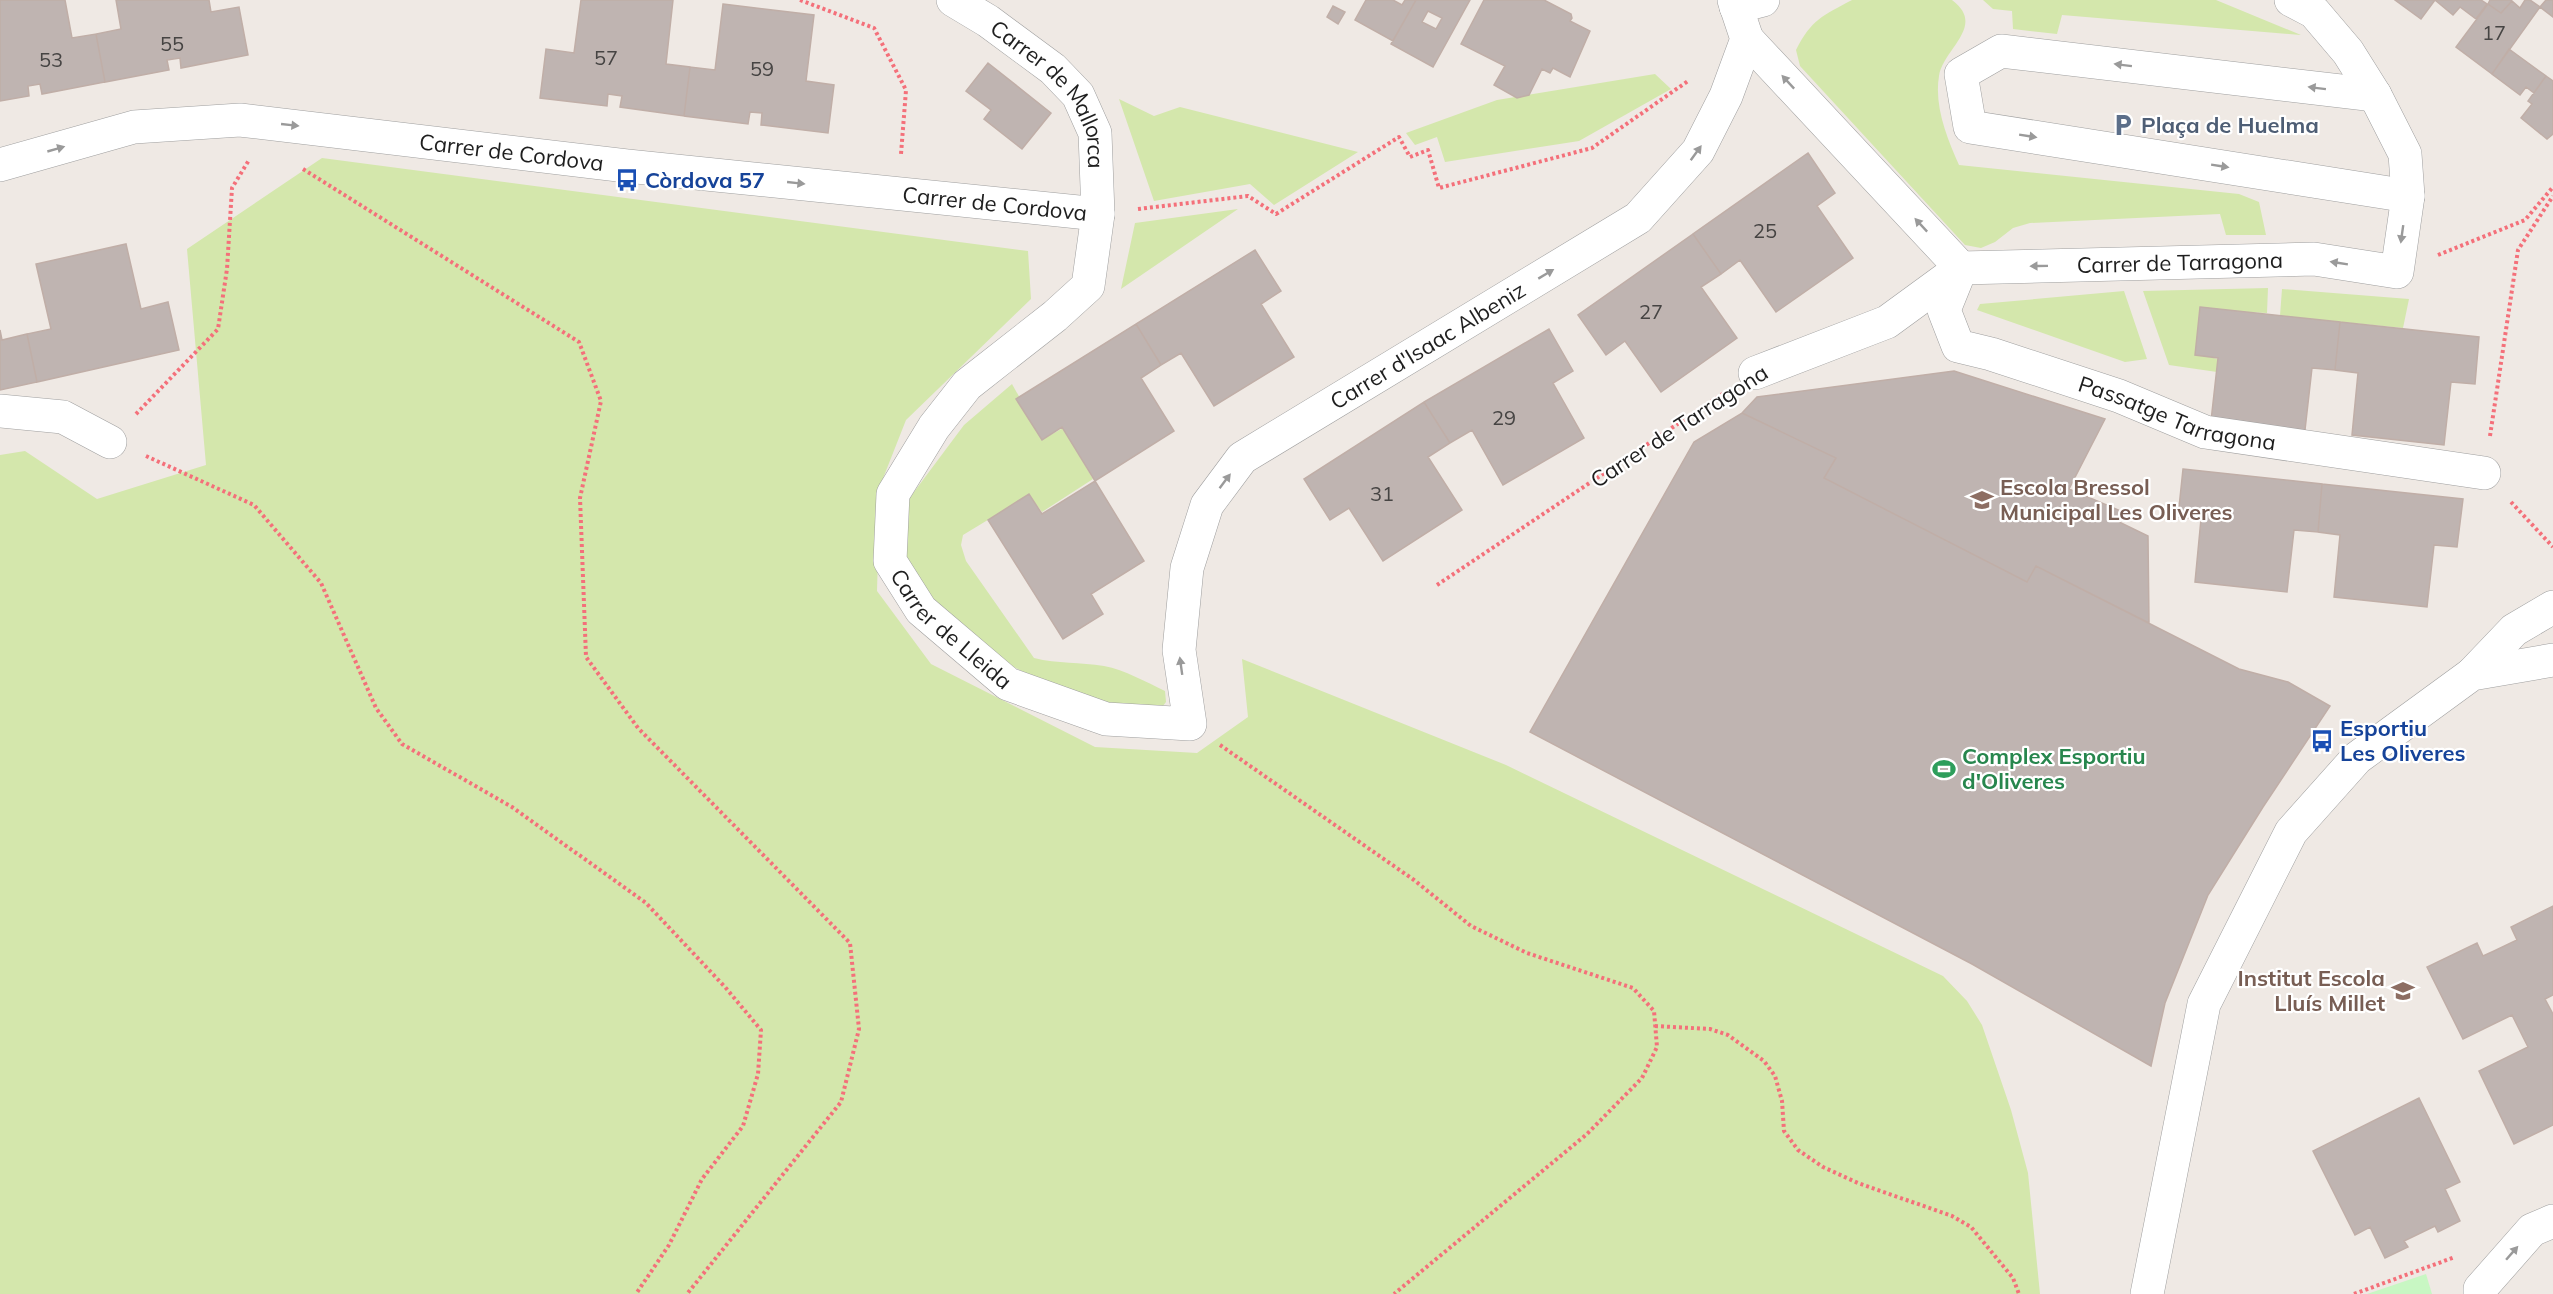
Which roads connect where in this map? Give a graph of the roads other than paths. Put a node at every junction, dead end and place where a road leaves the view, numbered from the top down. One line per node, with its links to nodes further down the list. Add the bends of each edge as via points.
1 (953, 0): 8 (street, Carrer de Mallorca, via 1053,69 1078,95 1095,133)
2 (2291, 0): 5 (street, via 2314,12 2348,52)
3 (1744, 2): 4 (street)
4 (1747, 39): 9 (street, one-way to 4); 17 (street, Carrer d'Isaac Albeniz, one-way to 4, via 1179,650 1187,568 1207,505 1242,458 1638,218 1698,151 1726,96)
5 (2375, 94): 7 (street, via 2405,154); 7 (street, one-way to 7, via 2001,51 1961,74 1970,126)
6 (0, 165): 8 (street, Carrer de Cordova, one-way to 8, via 134,127 250,132)
7 (2408, 196): 9 (street, Carrer de Tarragona, one-way to 9, via 2397,272 2314,259)
8 (1098, 214): 17 (street, Carrer de Lleida, via 1088,286 967,385 934,428 893,494 890,561 921,610 1008,684 1106,719)
9 (1961, 268): 10 (street, Carrer de Tarragona, via 1887,322); 13 (street, Passatge Tarragona, via 1944,310 1958,346 2119,396 2205,432)
10 (1755, 373)
11 (0, 411): 12 (street, via 63,417)
12 (110, 442)
13 (2484, 473)
14 (2553, 607): 16 (street, via 2514,630)
15 (2553, 660): 16 (street)
16 (2472, 674): 19 (street, via 2357,758 2291,832 2204,1004)
17 (1190, 724)
18 (2553, 1221): 20 (street, one-way to 18, via 2480,1289 2532,1230)
19 (2147, 1294)
20 (2480, 1294)

